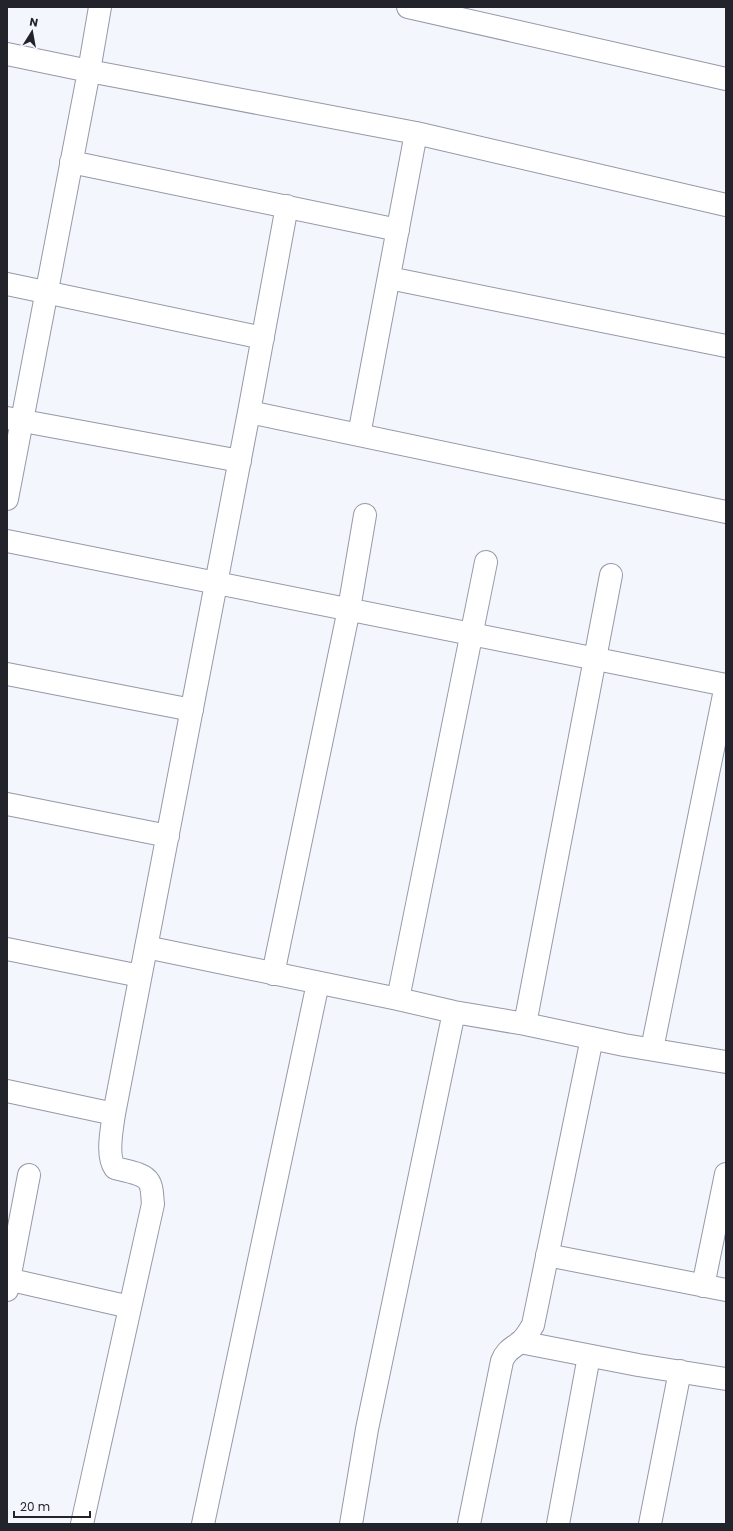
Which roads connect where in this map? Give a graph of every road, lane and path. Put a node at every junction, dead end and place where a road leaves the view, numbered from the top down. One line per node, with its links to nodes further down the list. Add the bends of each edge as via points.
1 (100, 7): 4 (street)
2 (408, 7): 5 (street)
3 (7, 54): 4 (street)
4 (89, 71): 6 (street); 7 (street)
5 (726, 79)
6 (416, 133): 8 (street); 10 (street)
7 (72, 162): 9 (street); 13 (street)
8 (726, 205)
9 (287, 206): 10 (street); 14 (street)
10 (398, 230): 11 (street)
11 (389, 278): 15 (street); 18 (street)
12 (7, 284): 13 (street)
13 (47, 292): 14 (street); 17 (street)
14 (263, 338): 16 (street)
15 (726, 346)
16 (249, 412): 18 (street); 19 (street)
17 (14, 420): 19 (street); 20 (street)
18 (359, 435): 21 (street)
19 (240, 461): 26 (street)
20 (7, 499)
21 (726, 512)
22 (365, 515): 27 (street)
23 (7, 541): 26 (street)
24 (486, 562): 28 (street)
25 (611, 575): 29 (street)
26 (216, 583): 27 (street); 32 (street)
27 (349, 609): 28 (street); 37 (street)
28 (471, 634): 29 (street); 40 (street)
29 (594, 659): 31 (street); 42 (street)
30 (7, 674): 32 (street)
31 (726, 685): 44 (street)
32 (192, 710): 34 (street)
33 (7, 804): 34 (street)
34 (168, 836): 35 (street)
35 (146, 947): 37 (street); 38 (street)
36 (7, 949): 38 (street)
37 (273, 974): 39 (street)
38 (140, 976): 47 (street)
39 (318, 983): 40 (street); 60 (street)
40 (398, 999): 41 (street)
41 (454, 1012): 42 (street); 61 (street, via 367,1429)
42 (525, 1024): 43 (street)
43 (592, 1038): 44 (street); 50 (street)
44 (652, 1049): 45 (street)
45 (726, 1062)
46 (7, 1091): 47 (street)
47 (114, 1114): 54 (street, via 110,1152 112,1164 115,1168 142,1176 149,1182 152,1191 153,1204)
48 (726, 1174): 52 (street)
49 (29, 1175): 51 (street)
50 (547, 1255): 52 (street); 55 (street, via 532,1325)
51 (8, 1283): 54 (street)
52 (703, 1286): 53 (street)
53 (726, 1290)
54 (130, 1307): 59 (street)
55 (520, 1342): 56 (street); 62 (street, via 510,1349 502,1361)
56 (589, 1356): 57 (street); 63 (street)
57 (680, 1371): 58 (street); 64 (street)
58 (726, 1379)
59 (82, 1524)
60 (203, 1524)
61 (351, 1524)
62 (469, 1524)
63 (558, 1524)
64 (650, 1524)

